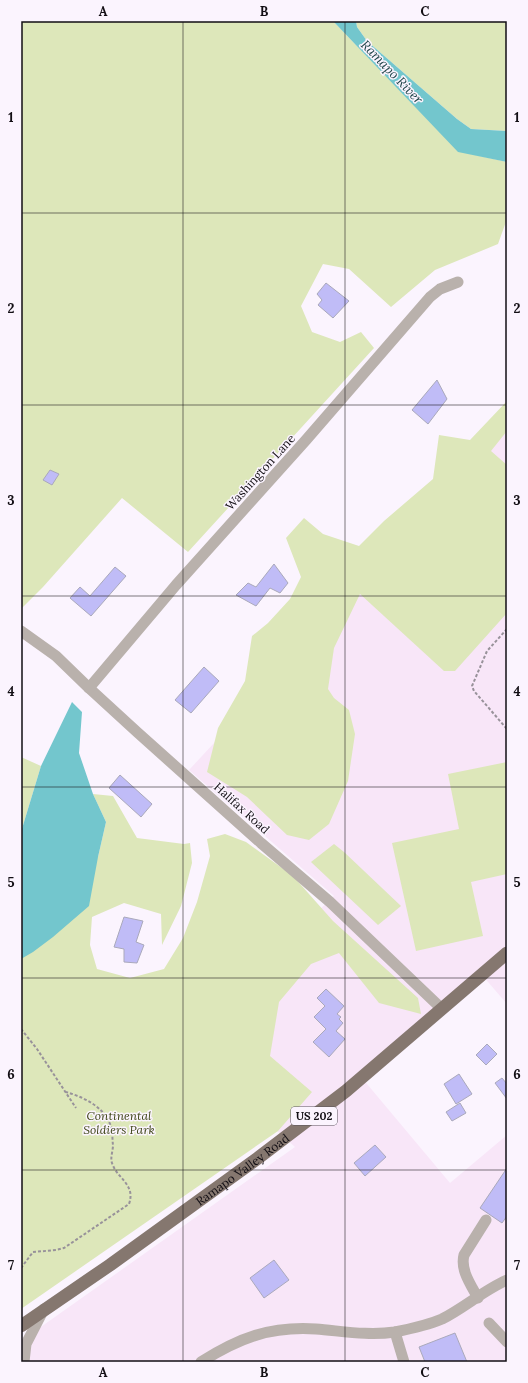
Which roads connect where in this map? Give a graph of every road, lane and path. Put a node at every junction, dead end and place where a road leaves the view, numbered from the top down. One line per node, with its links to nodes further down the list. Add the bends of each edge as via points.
1 (458, 282): 4 (street, Washington Lane, via 440,289 430,297 176,585)
2 (507, 629): 5 (path, via 487,651 472,686)
3 (21, 631): 4 (street, Halifax Road, via 56,656)
4 (89, 688): 7 (street, Halifax Road, via 330,902)
5 (507, 729)
6 (507, 953): 7 (main road, Ramapo Valley Road / US 202)
7 (442, 1010): 15 (main road, Ramapo Valley Road / US 202, via 351,1086 258,1158 110,1265)
8 (21, 1029): 9 (path)
9 (66, 1092): 10 (path); 12 (path, via 84,1099 105,1114 112,1131 112,1163 132,1196 129,1204 64,1248 33,1252)
10 (76, 1108)
11 (486, 1220): 14 (street, via 462,1261)
12 (21, 1268)
13 (507, 1280): 14 (street)
14 (478, 1298): 18 (street, via 441,1319)
15 (44, 1309): 17 (main road, Ramapo Valley Road / US 202); 20 (street, via 26,1344)
16 (489, 1323): 19 (street)
17 (21, 1326)
18 (395, 1332): 21 (street, via 360,1334 294,1328 274,1330 248,1336); 22 (street)
19 (507, 1342)
20 (24, 1362)
21 (201, 1362)
22 (404, 1362)

